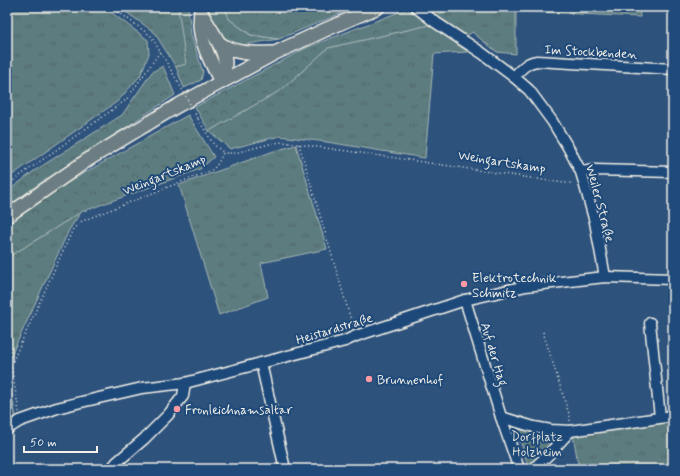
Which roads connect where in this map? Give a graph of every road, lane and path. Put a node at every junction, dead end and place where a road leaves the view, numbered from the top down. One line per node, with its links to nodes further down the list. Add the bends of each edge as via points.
1 (112, 7): 6 (path, via 151,36)
2 (378, 7): 7 (main road)
3 (416, 7): 9 (street, Weiler Straße)
4 (201, 10): 5 (main road); 10 (main road, via 202,36)
5 (219, 43): 7 (main road, via 224,47 254,54); 10 (main road, via 225,61)
6 (160, 52): 12 (path, bridge, via 214,145); 15 (path, via 126,100)
7 (276, 53): 10 (main road)
8 (673, 69): 9 (street, Im Stockbenden, via 537,61 525,65)
9 (514, 77): 14 (street, Weiler Straße, via 528,90 552,121)
10 (221, 82): 16 (main road, via 89,158)
11 (299, 144): 12 (path, Weingartskamp, via 274,143 235,153); 14 (path, Weingartskamp, via 564,183 574,183); 22 (path)
12 (223, 153): 25 (path, Weingartskamp, via 217,165 208,173 82,221 73,229)
13 (673, 172): 14 (street, via 595,170)
14 (582, 176): 17 (street, Weiler Straße, via 595,222)
15 (7, 185)
16 (7, 216)
17 (605, 277): 18 (street, Heistardstraße); 19 (street, Heistardstraße, via 526,286)
18 (673, 279)
19 (465, 300): 22 (street, Heistardstraße); 28 (street, Auf der Hag)
20 (650, 323): 29 (street)
21 (543, 332): 32 (path, via 570,417)
22 (356, 336): 24 (street, Heistardstraße)
23 (7, 363): 25 (path)
24 (261, 363): 26 (street, Heistardstraße); 34 (street)
25 (11, 365): 30 (path)
26 (184, 383): 30 (street, Heistardstraße, via 142,388 57,408); 33 (street, via 183,396 168,415)
27 (673, 416): 29 (street)
28 (501, 417): 32 (street, via 534,427); 35 (street, Auf der Hag)
29 (660, 417): 32 (street)
30 (20, 421): 31 (street, Heistardstraße)
31 (7, 429)
32 (570, 431): 36 (street)
33 (112, 469)
34 (285, 469)
35 (519, 469)
36 (533, 469)

